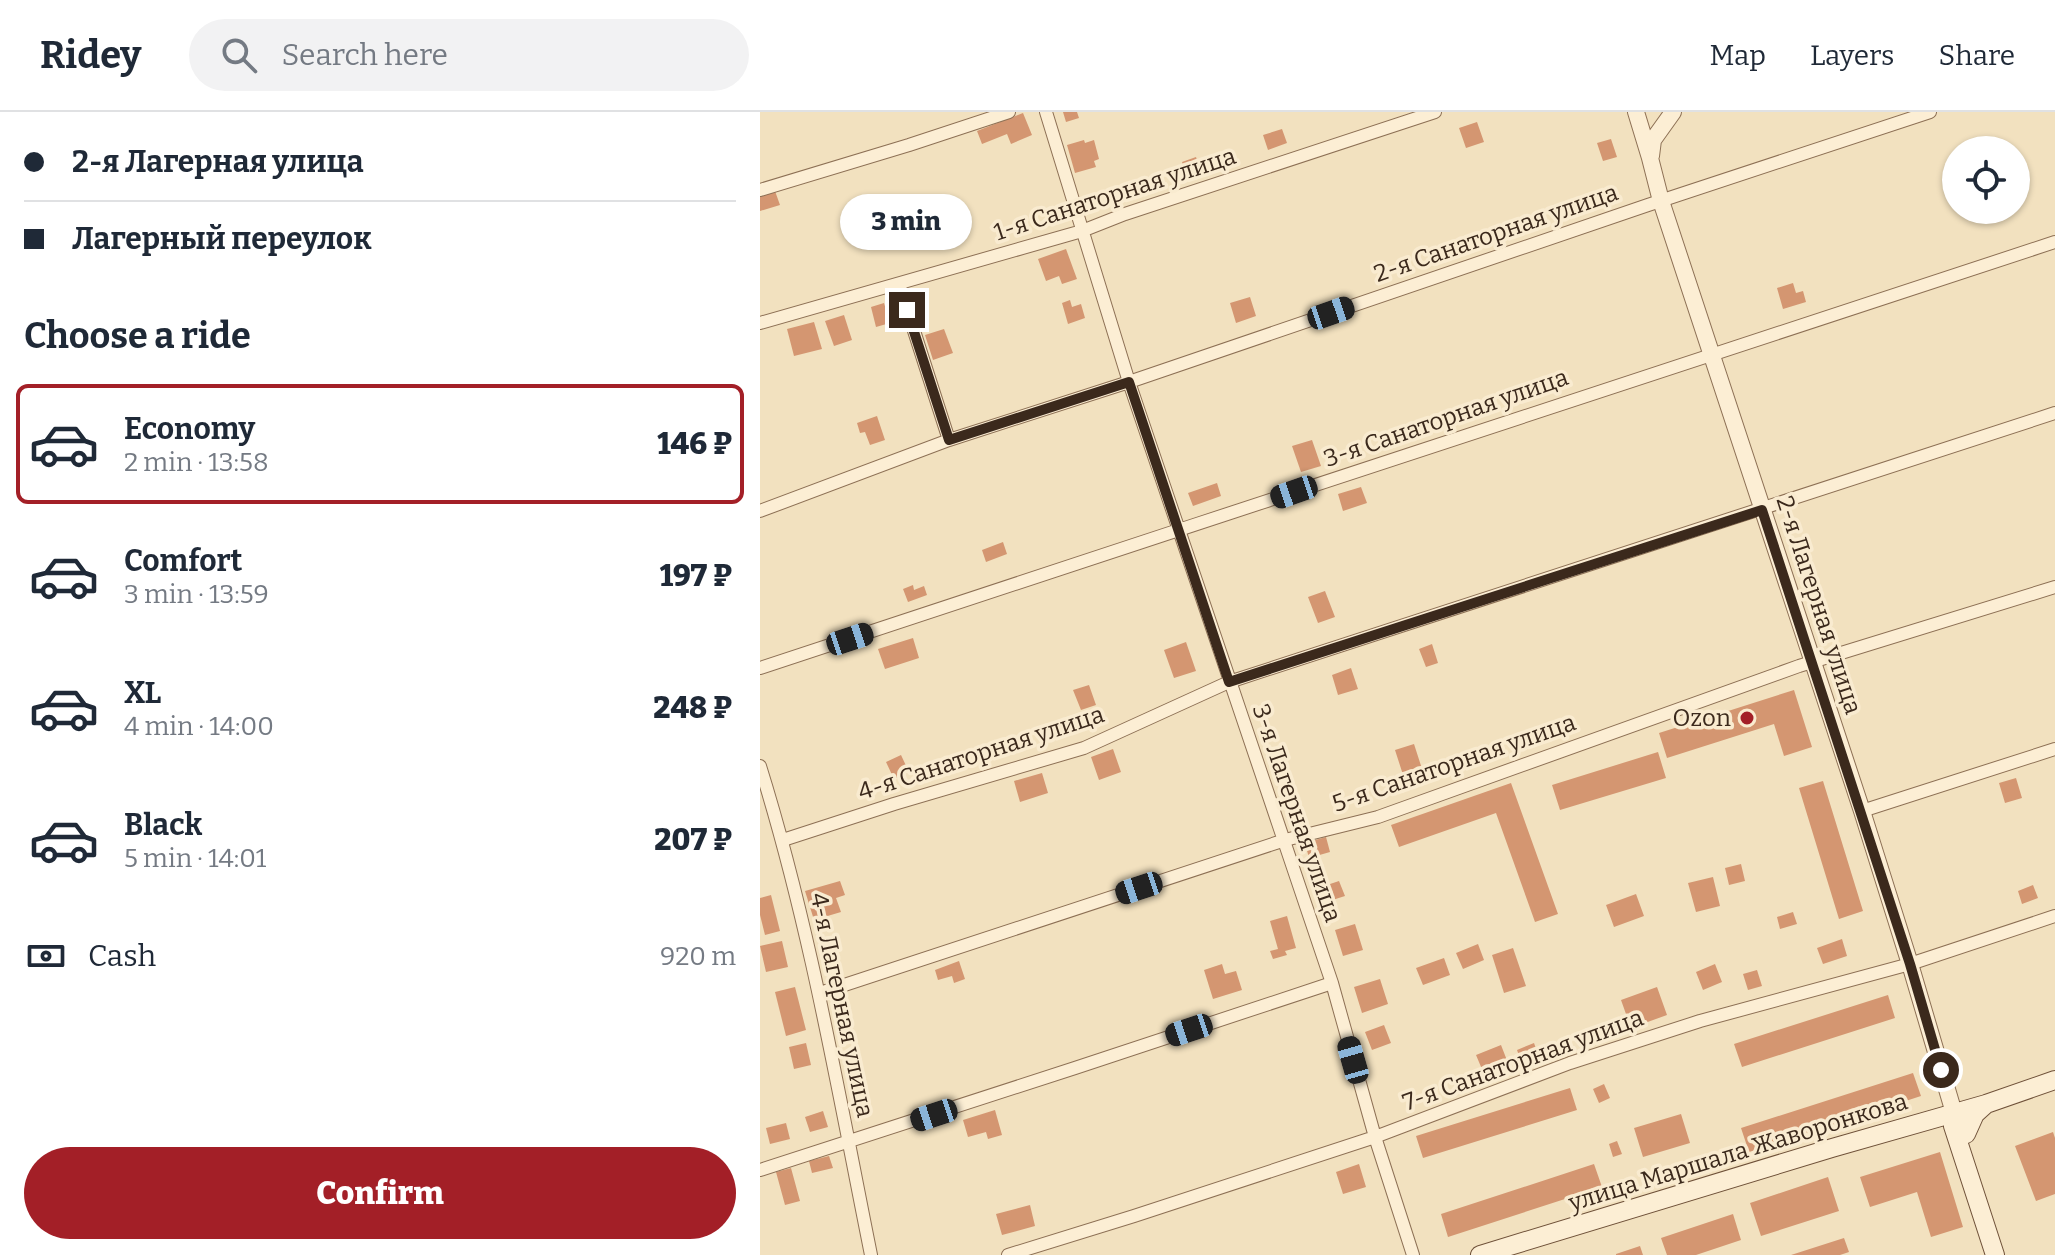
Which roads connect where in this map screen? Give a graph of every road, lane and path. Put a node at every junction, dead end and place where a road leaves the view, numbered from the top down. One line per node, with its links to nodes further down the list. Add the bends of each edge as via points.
1 (1009, 112): 8 (street)
2 (1046, 112): 10 (street, 3-я Лагерная улица)
3 (1435, 112): 10 (street, 1-я Санаторная улица)
4 (1636, 112): 7 (street, 2-я Лагерная улица)
5 (1673, 112): 7 (street, via 1653,140)
6 (1930, 112): 9 (street, 2-я Санаторная улица)
7 (1650, 158): 9 (street, 2-я Лагерная улица)
8 (760, 190)
9 (1661, 201): 14 (street, 2-я Лагерная улица); 15 (street, 2-я Санаторная улица)
10 (1082, 231): 12 (street, 1-я Санаторная улица); 15 (street, 3-я Лагерная улица)
11 (2055, 242): 14 (street, 3-я Санаторная улица)
12 (899, 284): 13 (street, 1-я Санаторная улица); 17 (street)
13 (760, 323)
14 (1711, 353): 18 (street, 2-я Лагерная улица); 20 (street, 3-я Санаторная улица)
15 (1129, 382): 17 (street, 2-я Санаторная улица); 20 (street, 3-я Лагерная улица)
16 (2055, 413): 18 (street, 4-я Санаторная улица)
17 (949, 440): 19 (street, 2-я Санаторная улица)
18 (1762, 510): 22 (street, 2-я Лагерная улица); 24 (street, 4-я Санаторная улица)
19 (760, 511)
20 (1179, 531): 23 (street, 3-я Санаторная улица); 24 (street, 3-я Лагерная улица)
21 (2055, 587): 22 (street, 5-я Санаторная улица)
22 (1812, 662): 27 (street, 2-я Лагерная улица); 29 (street, 5-я Санаторная улица, via 1378,817)
23 (760, 668)
24 (1229, 682): 28 (street, 4-я Санаторная улица, via 1084,748); 29 (street, 3-я Лагерная улица)
25 (2055, 749): 27 (street)
26 (760, 766): 28 (street, 4-я Лагерная улица)
27 (1862, 811): 31 (street, 2-я Лагерная улица)
28 (783, 840): 33 (street, 4-я Лагерная улица)
29 (1285, 840): 32 (street, 3-я Лагерная улица); 33 (street, 5-я Санаторная улица)
30 (2055, 916): 31 (street, 7-я Санаторная улица)
31 (1910, 964): 36 (street, 2-я Лагерная улица); 38 (street, 7-я Санаторная улица, via 1700,1021)
32 (1332, 983): 38 (street, 3-я Лагерная улица); 39 (street)
33 (820, 993): 39 (street, 4-я Лагерная улица)
34 (2055, 1080): 35 (main road, улица Маршала Жаворонкова)
35 (1986, 1104): 36 (main road, улица Маршала Жаворонкова); 37 (main road)
36 (1958, 1113): 37 (main road); 44 (main road, улица Маршала Жаворонкова); 45 (main road, 2-я Лагерная улица, via 1953,1126)
37 (1966, 1134): 46 (main road)
38 (1375, 1137): 42 (street, 7-я Санаторная улица); 43 (street, 3-я Лагерная улица)
39 (849, 1143): 40 (street); 41 (street, 4-я Лагерная улица)
40 (760, 1170)
41 (871, 1255)
42 (1008, 1255)
43 (1413, 1255)
44 (1480, 1255)
45 (1995, 1255)
46 (2006, 1255)

